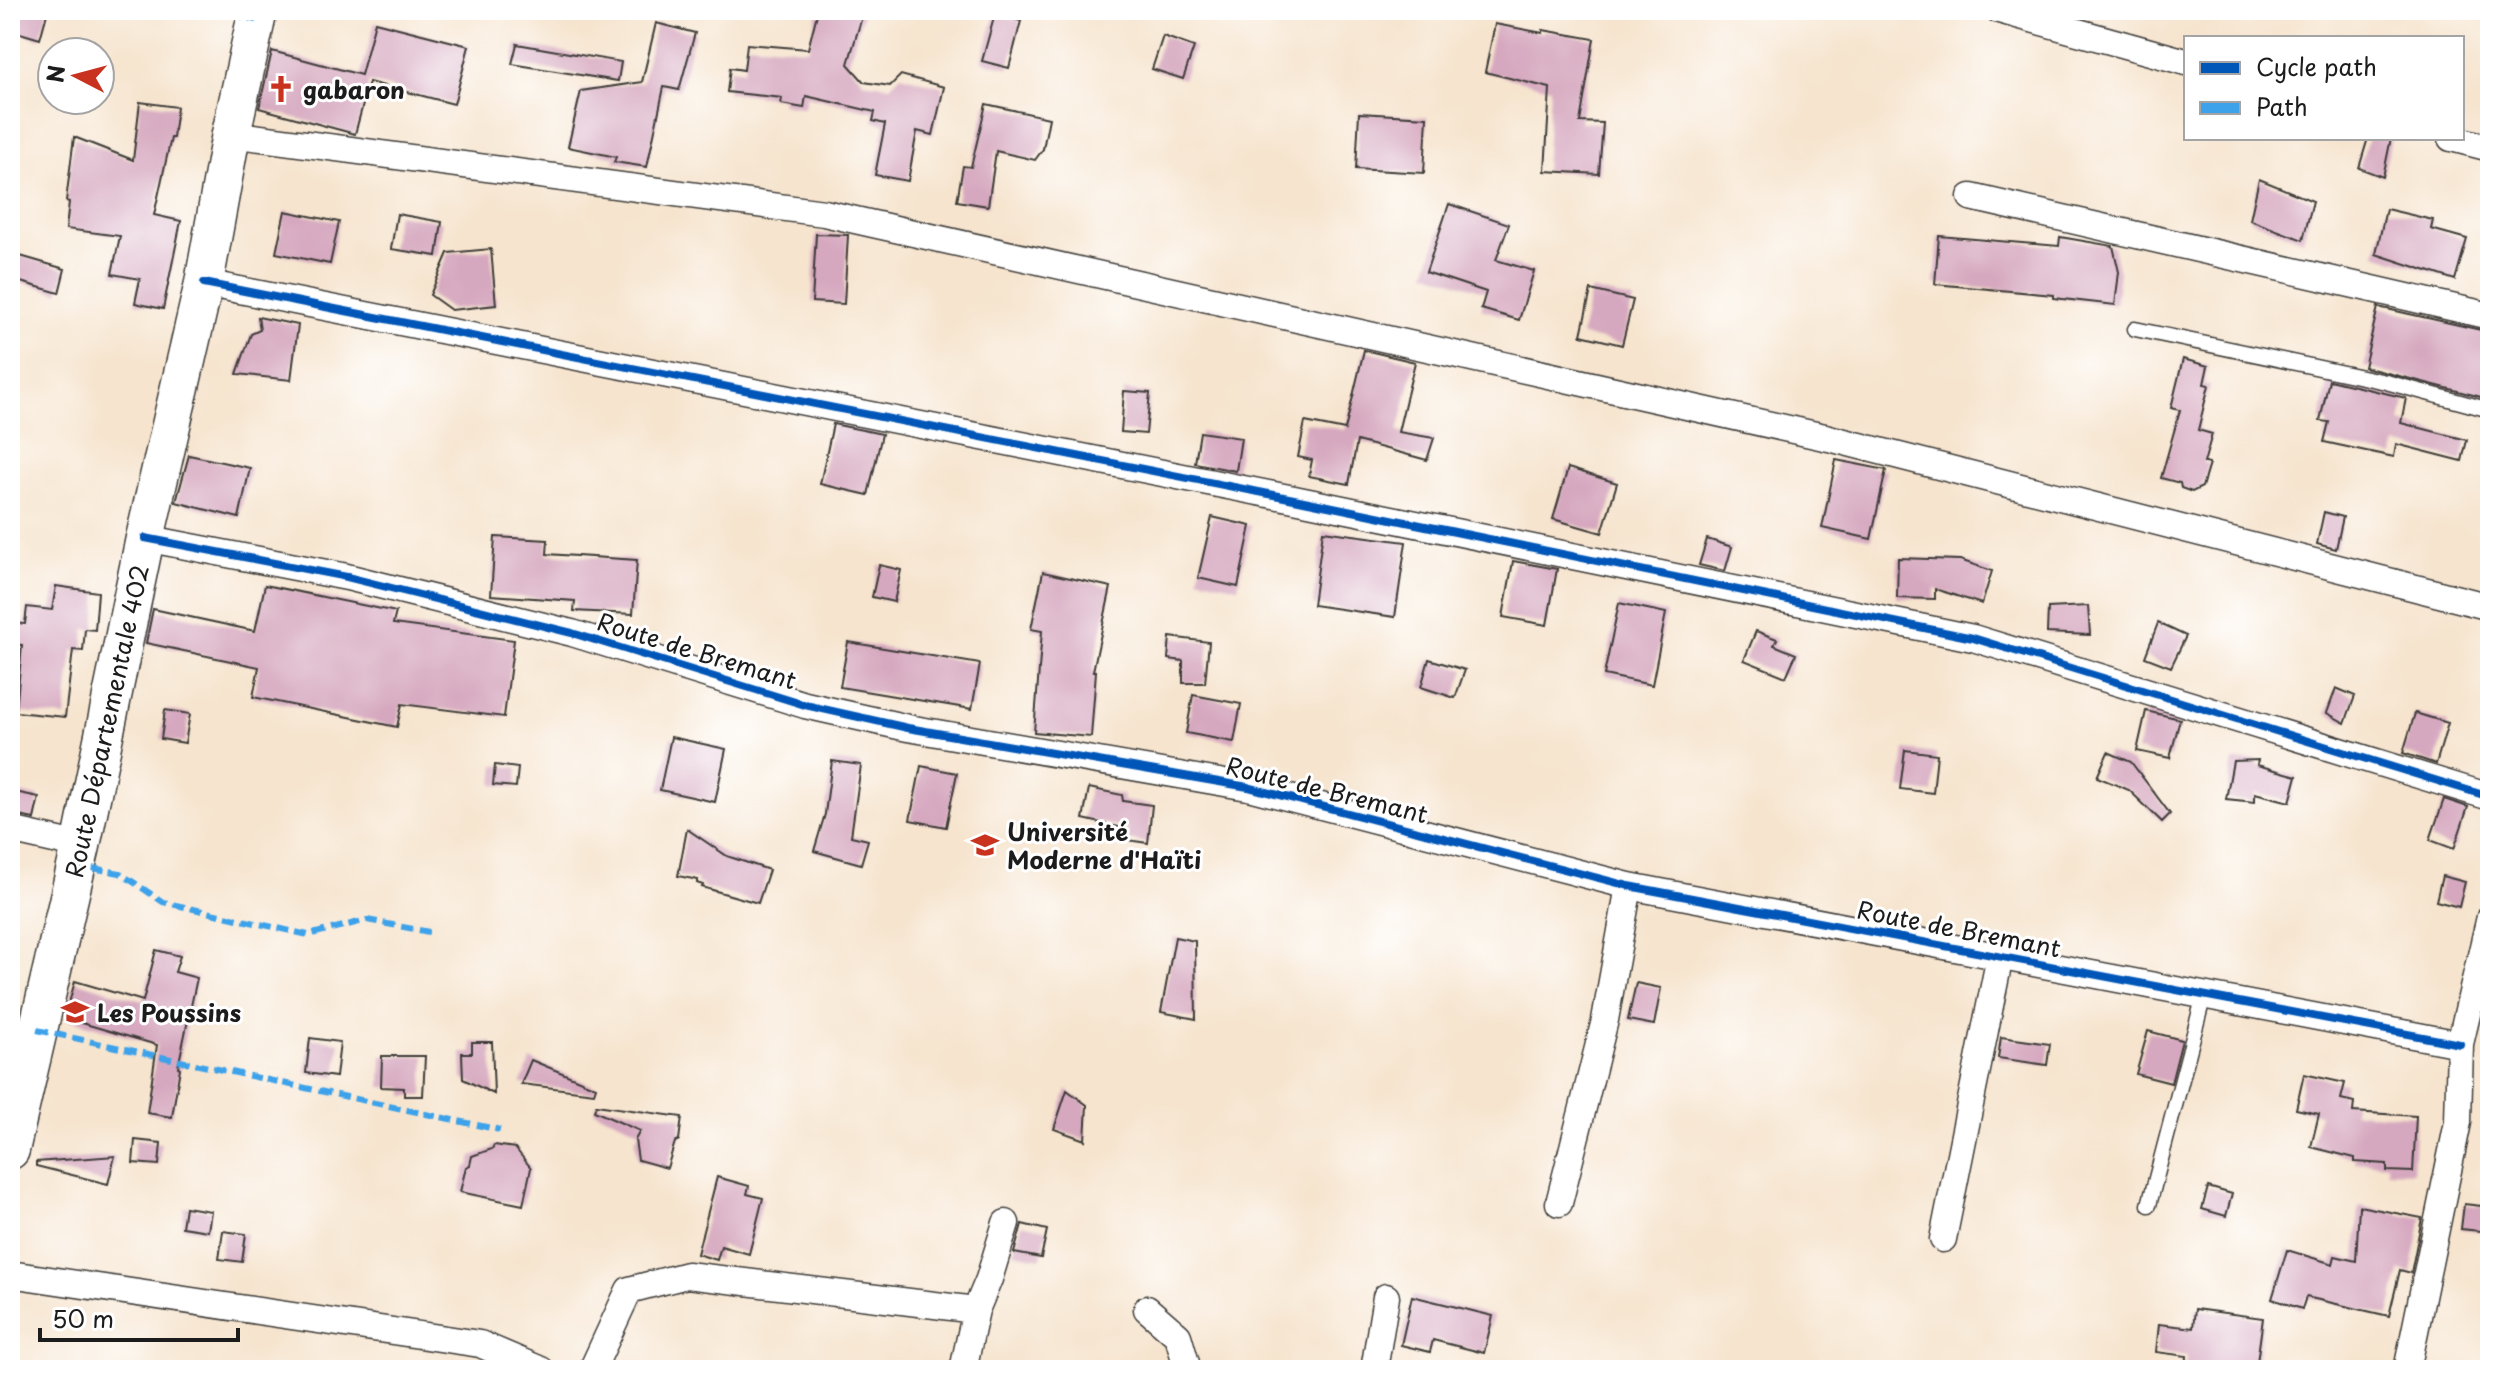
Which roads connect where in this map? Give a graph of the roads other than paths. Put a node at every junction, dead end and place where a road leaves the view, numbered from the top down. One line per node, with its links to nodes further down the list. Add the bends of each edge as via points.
1 (258, 10): 4 (main road, Route Départementale 402)
2 (1999, 10): 3 (street)
3 (2184, 61)
4 (231, 134): 8 (main road, Route Départementale 402); 13 (street, via 824,213 1829,438)
5 (2459, 140): 6 (street)
6 (2490, 148)
7 (1971, 197): 9 (street)
8 (204, 283): 12 (main road, Route Départementale 402); 14 (street, via 1973,638)
9 (2490, 316)
10 (2135, 329): 11 (lane, via 2386,382)
11 (2490, 410)
12 (145, 538): 16 (main road, Route Départementale 402); 17 (street, Route de Bremant, via 347,577 557,629 805,705 1248,787)
13 (2490, 607)
14 (2490, 797)
15 (10, 830): 16 (street)
16 (81, 846): 22 (main road, Route Départementale 402)
17 (1629, 886): 19 (street, Route de Bremant); 23 (street, via 1605,1020)
18 (2490, 917): 21 (street)
19 (2000, 956): 20 (street, Route de Bremant); 26 (street)
20 (2204, 995): 21 (street, Route de Bremant); 24 (lane)
21 (2460, 1044): 36 (street, via 2458,1122)
22 (10, 1150)
23 (1559, 1203)
24 (2149, 1205)
25 (1006, 1223): 30 (street)
26 (1943, 1239)
27 (10, 1274): 31 (street, via 480,1344)
28 (1386, 1297): 35 (street)
29 (1147, 1309): 34 (street, via 1178,1336)
30 (976, 1310): 32 (street, via 687,1275 629,1290); 33 (street)
31 (541, 1370)
32 (592, 1370)
33 (963, 1370)
34 (1188, 1370)
35 (1374, 1370)
36 (2407, 1370)

